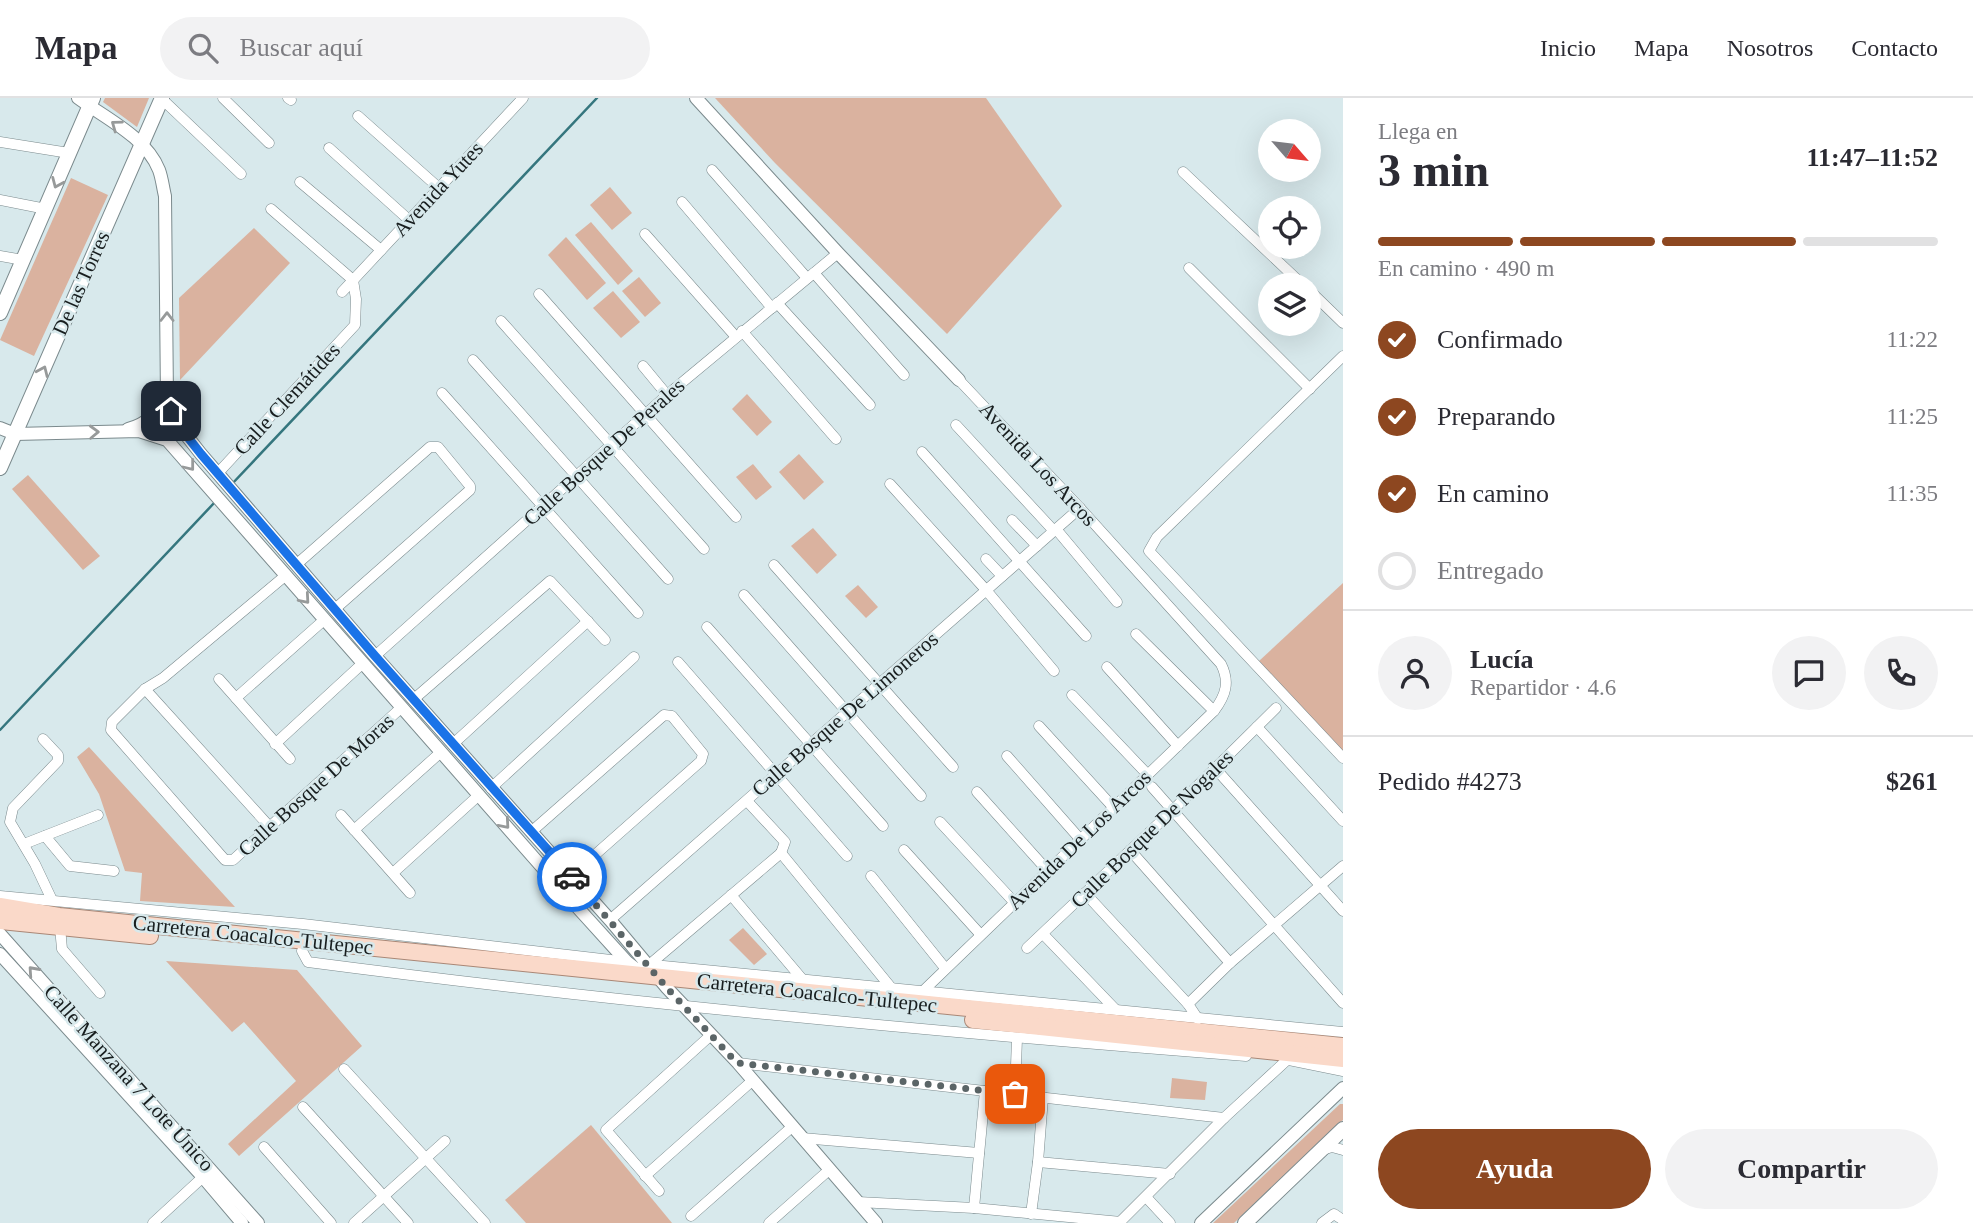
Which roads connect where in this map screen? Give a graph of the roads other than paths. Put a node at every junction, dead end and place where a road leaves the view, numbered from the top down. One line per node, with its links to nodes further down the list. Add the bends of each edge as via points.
1 (67, 98): 6 (street)
2 (223, 98): 9 (street)
3 (695, 98): 25 (street, Avenida Los Arcos)
4 (162, 99): 10 (main road, De las Torres); 15 (street)
5 (519, 99): 17 (street, Avenida Yutes)
6 (86, 101): 10 (street, one-way to 6); 12 (main road)
7 (358, 116): 17 (street)
8 (0, 142): 12 (street)
9 (269, 143)
10 (142, 144): 45 (street, one-way to 10, via 165,196 160,171); 54 (main road, De las Torres, one-way to 10)
11 (329, 148): 22 (street)
12 (69, 153): 20 (main road, one-way to 20)
13 (712, 170): 30 (street)
14 (1183, 172): 29 (street)
15 (241, 174)
16 (300, 182): 24 (street)
17 (439, 188): 22 (street, Avenida Yutes)
18 (0, 200): 20 (street)
19 (682, 202): 35 (street)
20 (46, 209): 27 (main road)
21 (271, 209): 31 (street)
22 (409, 220): 24 (street, Avenida Yutes)
23 (645, 234): 39 (street)
24 (381, 250): 31 (street, Avenida Yutes)
25 (838, 253): 30 (street, Calle Bosque De Perales); 44 (street, Avenida Los Arcos)
26 (0, 256): 27 (street)
27 (23, 260): 36 (main road)
28 (1189, 268): 46 (street)
29 (1291, 273)
30 (811, 276): 35 (street, Calle Bosque De Perales); 43 (street)
31 (353, 280): 32 (street, Avenida Yutes); 59 (street, Calle Clemátides, via 355,325)
32 (342, 292)
33 (538, 294): 50 (street)
34 (1321, 302): 38 (street)
35 (775, 305): 39 (street, Calle Bosque De Perales); 49 (street)
36 (0, 313)
37 (501, 321): 56 (street)
38 (1343, 323)
39 (739, 334): 48 (street, Calle Bosque De Perales); 55 (street)
40 (1343, 356): 46 (street)
41 (473, 360): 60 (street)
42 (643, 366): 48 (street)
43 (904, 375)
44 (959, 380): 63 (street, Avenida Los Arcos)
45 (167, 386): 53 (street, via 153,416); 59 (street, via 175,421)
46 (1310, 389): 117 (street, via 1150,547 1151,554)
47 (442, 393): 62 (street)
48 (667, 396): 50 (street, Calle Bosque De Perales)
49 (870, 405)
50 (646, 415): 56 (street, Calle Bosque De Perales); 64 (street)
51 (956, 425): 66 (street)
52 (0, 428): 54 (street)
53 (123, 431): 54 (street, one-way to 53); 70 (street, one-way to 70, via 139,430 167,440)
54 (15, 434): 58 (main road, De las Torres)
55 (836, 439)
56 (612, 445): 60 (street, Calle Bosque De Perales); 69 (street)
57 (922, 452): 72 (street)
58 (0, 468)
59 (220, 475): 68 (street)
60 (577, 476): 62 (street, Calle Bosque De Perales); 77 (street)
61 (890, 484): 78 (street)
62 (543, 507): 82 (street); 89 (street, Calle Bosque De Perales)
63 (1080, 508): 66 (street, Calle Bosque De Limoneros); 96 (street, Avenida Los Arcos, via 1221,664)
64 (736, 517)
65 (1012, 520): 67 (street)
66 (1055, 530): 67 (street, Calle Bosque De Limoneros); 80 (street)
67 (1037, 546): 72 (street, Calle Bosque De Limoneros)
68 (282, 547): 70 (street); 73 (street)
69 (704, 549)
70 (270, 558): 75 (street)
71 (986, 559): 76 (street)
72 (1020, 561): 76 (street, Calle Bosque De Limoneros); 87 (street)
73 (297, 564): 81 (street); 81 (street, via 430,447 438,447 470,490)
74 (774, 565): 97 (street)
75 (285, 576): 83 (street, one-way to 83); 98 (street)
76 (1002, 576): 78 (street, Calle Bosque De Limoneros)
77 (668, 579)
78 (986, 590): 94 (street); 97 (street, Calle Bosque De Limoneros)
79 (744, 595): 105 (street)
80 (1117, 602)
81 (335, 609): 89 (street)
82 (638, 613)
83 (324, 620): 92 (street); 100 (street)
84 (589, 621): 88 (street); 101 (street, via 553,582 546,582); 112 (street)
85 (707, 627): 113 (street)
86 (1136, 634): 104 (street)
87 (1086, 636)
88 (605, 640)
89 (375, 656): 101 (street)
90 (634, 656): 124 (street)
91 (678, 662): 121 (street)
92 (363, 663): 102 (street); 111 (street)
93 (1107, 667): 114 (street)
94 (1054, 671)
95 (219, 679): 100 (street)
96 (1227, 683): 104 (street, Avenida De Los Arcos)
97 (879, 684): 105 (street, Calle Bosque De Limoneros); 119 (street)
98 (145, 689): 135 (street); 135 (street, Calle Bosque De Moras, via 110,727 225,860 233,860)
99 (1072, 695): 122 (street)
100 (236, 698): 111 (street)
101 (414, 699): 106 (street)
102 (402, 707): 109 (street); 135 (street, Calle Bosque De Moras)
103 (1276, 708): 108 (street, Calle Bosque De Nogales)
104 (1214, 711): 114 (street, Avenida De Los Arcos)
105 (847, 712): 113 (street, Calle Bosque De Limoneros); 127 (street)
106 (431, 719): 109 (street); 112 (street)
107 (1039, 726): 129 (street)
108 (1257, 727): 120 (street, Calle Bosque De Nogales); 133 (street)
109 (421, 729): 115 (street)
110 (43, 739): 141 (street, via 59,758 10,815)
111 (275, 744): 118 (street)
112 (453, 744): 124 (street)
113 (811, 744): 121 (street, Calle Bosque De Limoneros); 136 (street)
114 (1178, 746): 122 (street, Avenida De Los Arcos)
115 (441, 752): 126 (street); 137 (street)
116 (1007, 756): 140 (street)
117 (1343, 758)
118 (290, 759)
119 (953, 767)
120 (1215, 768): 130 (street, Calle Bosque De Nogales); 152 (street)
121 (776, 775): 128 (street, Calle Bosque De Limoneros); 145 (street)
122 (1147, 775): 129 (street, Avenida De Los Arcos)
123 (1152, 787): 130 (street)
124 (491, 788): 138 (street)
125 (977, 792): 147 (street)
126 (480, 795): 149 (street); 161 (street, one-way to 161)
127 (921, 796)
128 (747, 801): 144 (street, via 785,842); 163 (street, Calle Bosque De Limoneros)
129 (1113, 807): 140 (street, Avenida De Los Arcos)
130 (1173, 810): 143 (street, Calle Bosque De Nogales); 165 (street)
131 (98, 815): 139 (street)
132 (341, 815): 137 (street)
133 (1343, 821)
134 (940, 822): 159 (street)
135 (269, 826)
136 (883, 826)
137 (354, 830): 149 (street)
138 (531, 832): 150 (street); 150 (street, via 664,715 672,716 703,754 701,761)
139 (45, 836): 141 (street); 148 (street, via 70,866)
140 (1080, 839): 147 (street, Avenida De Los Arcos)
141 (24, 844): 158 (street)
142 (904, 850): 168 (street)
143 (1130, 850): 154 (street, Calle Bosque De Nogales); 174 (street)
144 (781, 853): 155 (street); 178 (street)
145 (847, 856)
146 (1343, 866): 152 (street)
147 (1047, 870): 159 (street, Avenida De Los Arcos)
148 (114, 871)
149 (393, 873): 153 (street)
150 (571, 876): 157 (street)
151 (871, 876): 175 (street)
152 (1320, 886): 162 (street); 165 (street)
153 (410, 893)
154 (1085, 893): 169 (street, Calle Bosque De Nogales); 182 (street)
155 (731, 895): 176 (street); 177 (street)
156 (0, 896): 158 (street)
157 (590, 898): 161 (street); 163 (street)
158 (52, 900): 173 (street)
159 (1014, 902): 168 (street, Avenida De Los Arcos)
160 (0, 906): 176 (main road, Carretera Coacalco-Tultepec)
161 (578, 908): 173 (street)
162 (1343, 911)
163 (610, 920): 176 (street)
164 (0, 921): 166 (main road, Carretera Coacalco-Tultepec)
165 (1274, 925): 174 (street); 181 (street)
166 (60, 927): 171 (main road, Carretera Coacalco-Tultepec); 180 (street, via 62,949)
167 (0, 934): 220 (street, Calle Manzana 7 Lote Único, one-way to 167)
168 (980, 934): 175 (street, Avenida De Los Arcos)
169 (1043, 934): 170 (street, Calle Bosque De Nogales); 184 (street)
170 (1027, 948)
171 (303, 951): 176 (main road, Carretera Coacalco-Tultepec); 183 (street, via 308,962)
172 (0, 954): 213 (street, Calle Manzana 7 Lote Único)
173 (626, 962): 176 (street)
174 (1230, 963): 182 (street)
175 (945, 968): 179 (street, Avenida De Los Arcos)
176 (657, 979): 177 (street); 183 (street); 189 (main road, Carretera Coacalco-Tultepec)
177 (803, 980): 178 (street)
178 (893, 990): 179 (street)
179 (922, 992): 184 (street)
180 (100, 993)
181 (1343, 1003)
182 (1188, 1004): 185 (street)
183 (687, 1006): 187 (street); 188 (street)
184 (1115, 1009): 185 (street)
185 (1198, 1019): 186 (street)
186 (1343, 1032)
187 (711, 1035): 191 (street); 212 (street, via 607,1128)
188 (1017, 1038): 190 (street); 196 (street)
189 (1343, 1059): 190 (street)
190 (1287, 1060): 199 (street)
191 (737, 1063): 193 (street); 195 (street)
192 (344, 1069): 208 (street)
193 (752, 1081): 200 (street); 212 (street)
194 (1343, 1088): 233 (street)
195 (985, 1091): 196 (street); 207 (street)
196 (1015, 1094): 197 (street)
197 (1043, 1097): 199 (street); 209 (street)
198 (303, 1107): 215 (street)
199 (1224, 1118): 211 (street)
200 (793, 1126): 202 (street); 221 (street)
201 (1343, 1129): 206 (main road)
202 (802, 1138): 207 (street); 210 (street)
203 (445, 1141): 208 (street)
204 (264, 1147): 227 (street)
205 (1343, 1150): 206 (street, via 1332,1147)
206 (1319, 1152): 234 (main road)
207 (979, 1153): 218 (street)
208 (425, 1158): 215 (street); 230 (street)
209 (1038, 1162): 211 (street); 219 (street)
210 (829, 1170): 217 (street); 231 (street)
211 (1170, 1174): 216 (street)
212 (645, 1176): 214 (street)
213 (203, 1177): 220 (street, Calle Manzana 7 Lote Único); 225 (street)
214 (659, 1191)
215 (384, 1197): 228 (street); 229 (street)
216 (1146, 1197): 224 (street); 232 (street)
217 (858, 1202): 218 (street); 223 (street)
218 (974, 1208): 219 (street)
219 (1031, 1214): 224 (street)
220 (240, 1215): 226 (street, Calle Manzana 7 Lote Único)
221 (691, 1216)
222 (1343, 1220): 235 (street, via 1334,1214)
223 (869, 1221)
224 (1120, 1222)
225 (153, 1223)
226 (258, 1223)
227 (331, 1223)
228 (354, 1223)
229 (408, 1223)
230 (485, 1223)
231 (769, 1223)
232 (1170, 1223)
233 (1201, 1223)
234 (1245, 1223)
235 (1322, 1223)

